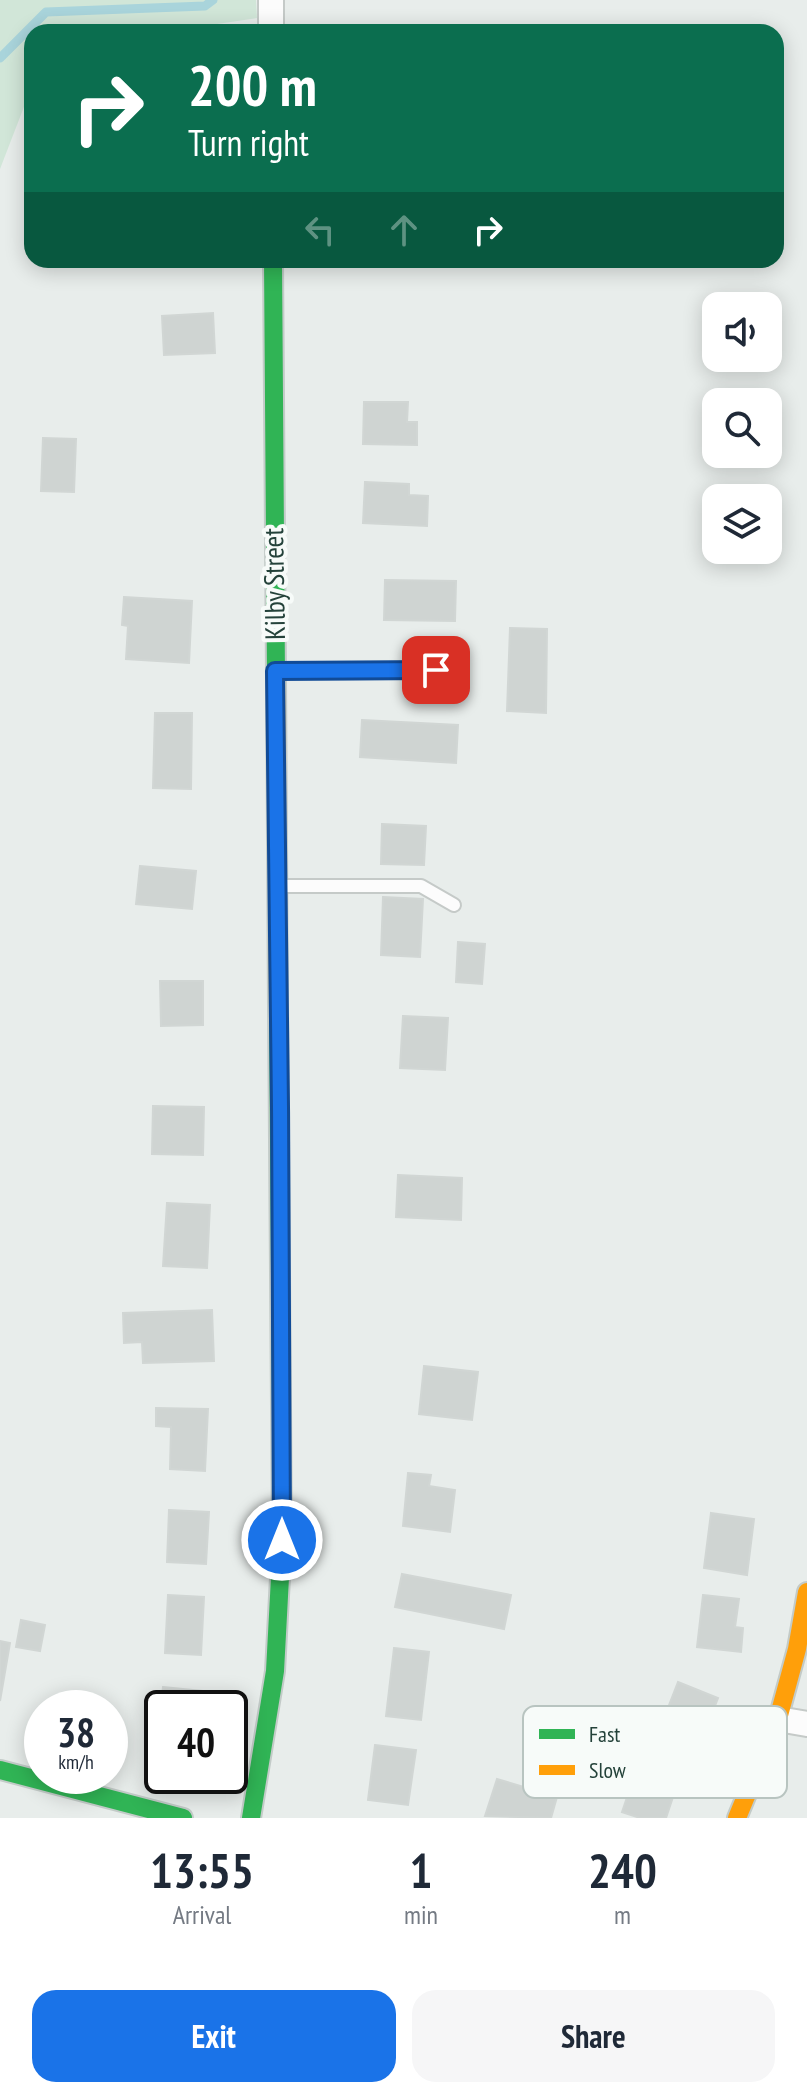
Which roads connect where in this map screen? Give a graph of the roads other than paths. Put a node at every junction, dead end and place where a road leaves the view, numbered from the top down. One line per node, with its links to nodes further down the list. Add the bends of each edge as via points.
1 (271, 0): 2 (street)
2 (271, 24)
3 (273, 268): 5 (street, Kilby Street)
4 (436, 670): 5 (lane)
5 (275, 671): 6 (street, Kilby Street)
6 (277, 886): 7 (lane, via 421,886); 15 (street, Kilby Street, via 282,1540 275,1671)
7 (454, 905)
8 (807, 1592): 9 (street)
9 (782, 1706)
10 (787, 1721): 11 (street)
11 (807, 1724)
12 (0, 1770): 14 (street)
13 (745, 1798): 16 (street)
14 (183, 1818)
15 (251, 1818)
16 (737, 1818)

